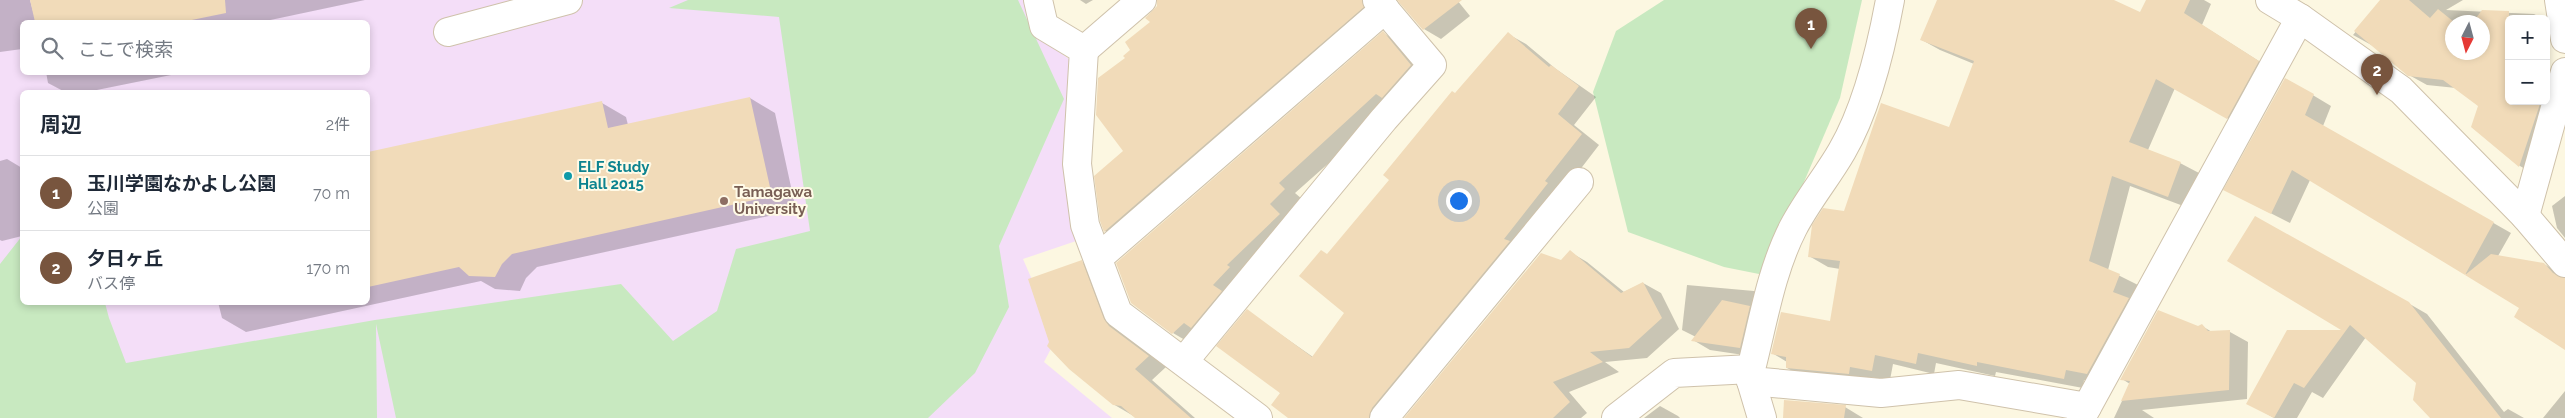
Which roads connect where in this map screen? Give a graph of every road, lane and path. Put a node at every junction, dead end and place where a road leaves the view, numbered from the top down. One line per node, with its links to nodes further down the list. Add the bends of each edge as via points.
1 (568, 0): 9 (street)
2 (1038, 0): 11 (street, via 1044,26)
3 (1142, 0): 11 (street)
4 (1890, 0): 18 (street, via 1884,36 1857,119 1843,151 1793,228 1779,261)
5 (2270, 0): 8 (street)
6 (2559, 0): 10 (street)
7 (1381, 5): 15 (street); 17 (street, via 1432,65)
8 (2300, 18): 14 (street, via 2402,90); 19 (street)
9 (448, 32)
10 (2565, 39)
11 (1084, 50): 15 (street, via 1078,164 1085,226)
12 (2565, 72): 14 (street)
13 (1579, 182): 21 (street)
14 (2526, 216): 16 (street)
15 (1098, 258): 17 (street, via 1118,313)
16 (2565, 263)
17 (1184, 361): 20 (street)
18 (1751, 375): 19 (street, via 1881,393 1959,385); 22 (street, via 1674,373); 23 (street)
19 (2084, 413)
20 (1258, 418)
21 (1384, 418)
22 (1616, 418)
23 (1762, 418)

